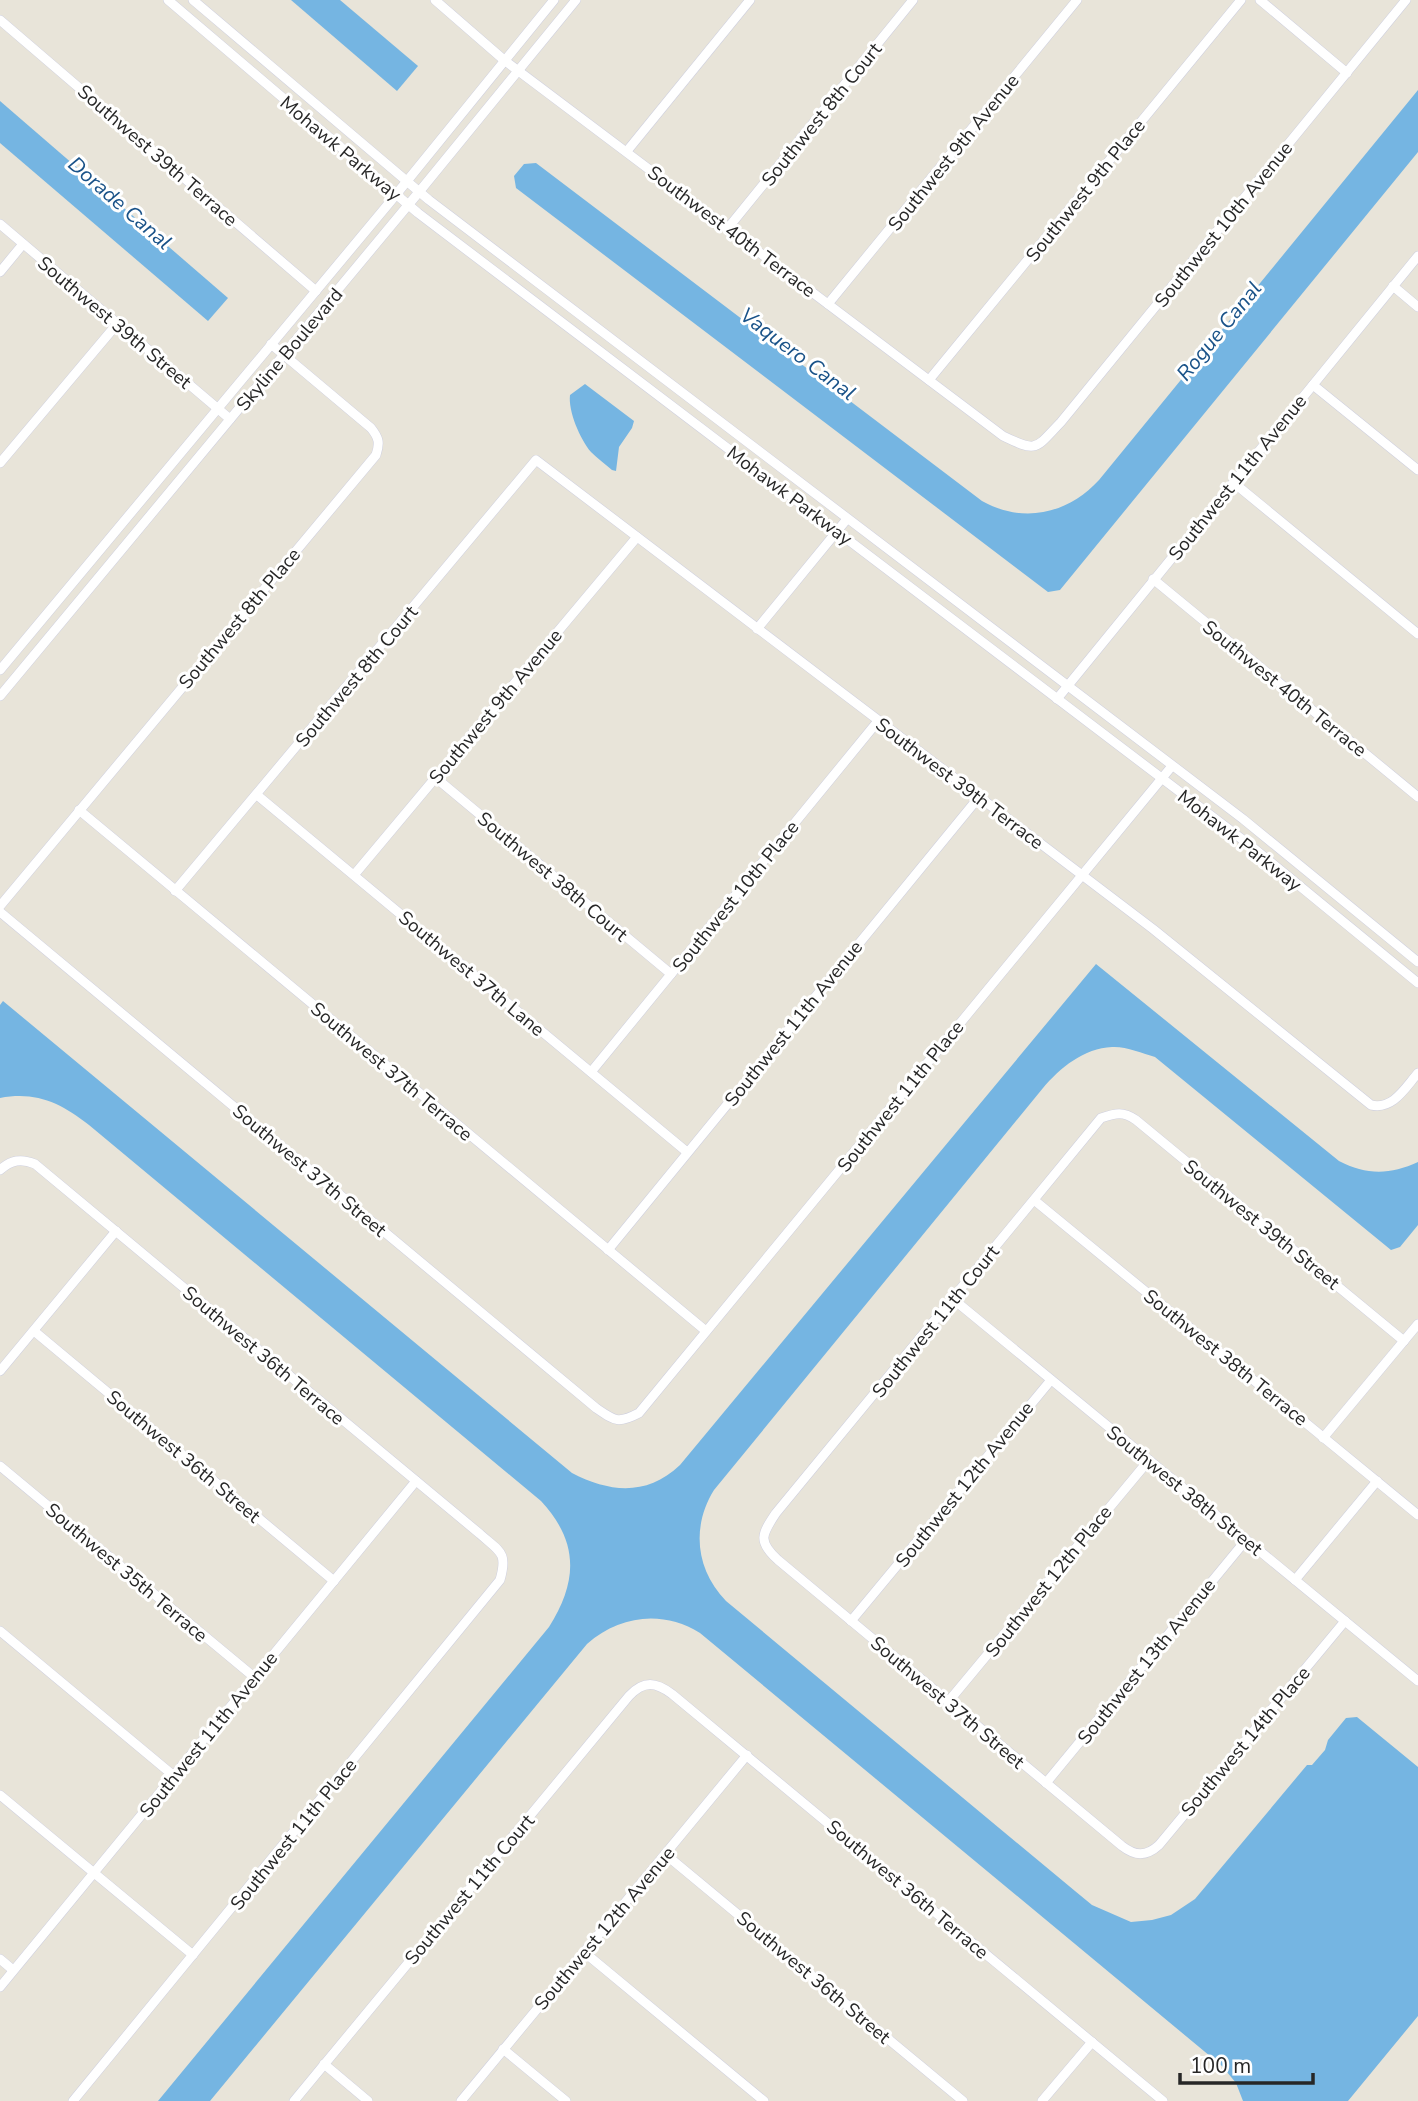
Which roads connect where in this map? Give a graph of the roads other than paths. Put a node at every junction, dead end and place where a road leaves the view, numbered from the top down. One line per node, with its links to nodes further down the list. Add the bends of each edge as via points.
1 (168, 0): 19 (street, Mohawk Parkway)
2 (193, 0): 17 (street, Mohawk Parkway)
3 (435, 0): 13 (street, Southwest 40th Terrace)
4 (554, 0): 13 (street, Skyline Boulevard)
5 (576, 0): 14 (street, Skyline Boulevard)
6 (750, 0): 16 (street)
7 (914, 0): 22 (street, Southwest 8th Court)
8 (1077, 0): 28 (street, Southwest 9th Avenue)
9 (1241, 0): 33 (street, Southwest 9th Place)
10 (1260, 0): 15 (street)
11 (1406, 0): 15 (street, Southwest 10th Avenue)
12 (0, 20): 27 (street, Southwest 39th Terrace)
13 (505, 60): 14 (street, Southwest 40th Terrace); 17 (street, Skyline Boulevard)
14 (519, 71): 16 (street, Southwest 40th Terrace); 18 (street, Skyline Boulevard)
15 (1347, 73): 37 (street, Southwest 10th Avenue)
16 (627, 151): 22 (street, Southwest 40th Terrace)
17 (407, 181): 18 (street, Mohawk Parkway); 19 (street, Skyline Boulevard)
18 (419, 192): 20 (street, Skyline Boulevard); 42 (street, Mohawk Parkway)
19 (396, 195): 20 (street, Mohawk Parkway); 27 (street, Skyline Boulevard)
20 (408, 205): 32 (street, Skyline Boulevard); 43 (street, Mohawk Parkway)
21 (0, 224): 23 (street, Southwest 39th Street)
22 (728, 228): 28 (street, Southwest 40th Terrace)
23 (23, 244): 25 (street); 30 (street, Southwest 39th Street)
24 (1418, 256): 26 (street, Southwest 11th Avenue)
25 (0, 272)
26 (1393, 286): 29 (street); 34 (street, Southwest 11th Avenue)
27 (316, 291): 31 (street, Skyline Boulevard)
28 (828, 303): 33 (street, Southwest 40th Terrace)
29 (1418, 307)
30 (117, 324): 35 (street, Southwest 39th Street); 39 (street)
31 (271, 344): 32 (street, Southwest 8th Place); 35 (street, Skyline Boulevard)
32 (284, 354): 36 (street, Skyline Boulevard); 59 (street, Southwest 8th Place, via 371,428 380,445 376,455)
33 (929, 380): 37 (street, Southwest 40th Terrace, via 1003,436 1027,448)
34 (1313, 385): 40 (street); 41 (street, Southwest 11th Avenue)
35 (218, 409): 36 (street, Southwest 39th Street); 48 (street, Skyline Boulevard)
36 (230, 419): 50 (street, Skyline Boulevard)
37 (1038, 446)
38 (536, 460): 44 (street, Southwest 39th Terrace); 56 (street, Southwest 8th Court)
39 (0, 463)
40 (1418, 470)
41 (1234, 483): 45 (street, Southwest 11th Avenue); 47 (street)
42 (847, 519): 43 (street); 49 (street, Mohawk Parkway)
43 (836, 531): 46 (street); 51 (street, Mohawk Parkway)
44 (637, 537): 46 (street, Southwest 39th Terrace); 54 (street, Southwest 9th Avenue)
45 (1153, 579): 49 (street, Southwest 11th Avenue); 58 (street, Southwest 40th Terrace)
46 (757, 629): 52 (street, Southwest 39th Terrace)
47 (1418, 634)
48 (0, 670)
49 (1067, 686): 51 (street, Southwest 11th Avenue); 53 (street, Mohawk Parkway)
50 (0, 696)
51 (1057, 699): 55 (street, Mohawk Parkway)
52 (878, 721): 57 (street, Southwest 39th Terrace); 66 (street, Southwest 10th Place)
53 (1172, 766): 55 (street, Southwest 11th Place); 65 (street, Mohawk Parkway)
54 (436, 778): 60 (street, Southwest 9th Avenue); 66 (street, Southwest 38th Court)
55 (1162, 778): 61 (street, Southwest 11th Place); 67 (street, Mohawk Parkway)
56 (257, 795): 60 (street, Southwest 37th Lane); 62 (street, Southwest 8th Court)
57 (979, 797): 61 (street, Southwest 39th Terrace); 71 (street, Southwest 11th Avenue)
58 (1418, 797)
59 (79, 810): 62 (street, Southwest 37th Terrace); 63 (street, Southwest 8th Place)
60 (354, 875): 68 (street, Southwest 37th Lane)
61 (1082, 875): 69 (street, Southwest 39th Terrace, via 1371,1105 1381,1108 1395,1101); 79 (street, Southwest 11th Place)
62 (175, 891): 75 (street, Southwest 37th Terrace)
63 (0, 906)
64 (0, 912): 83 (street, Southwest 37th Street, via 596,1408)
65 (1418, 962)
66 (671, 974): 68 (street, Southwest 10th Place)
67 (1418, 983)
68 (591, 1072): 71 (street, Southwest 37th Lane)
69 (1418, 1073)
70 (1118, 1112): 73 (street, Southwest 11th Court, via 1101,1118); 80 (street, Southwest 39th Street, via 1136,1120)
71 (687, 1152): 75 (street, Southwest 11th Avenue)
72 (0, 1170): 74 (street, Southwest 36th Terrace, via 15,1160 35,1164)
73 (1034, 1200): 76 (street, Southwest 11th Court); 84 (street, Southwest 38th Terrace)
74 (116, 1231): 78 (street); 88 (street, Southwest 36th Terrace)
75 (608, 1250): 79 (street, Southwest 37th Terrace)
76 (953, 1299): 82 (street, Southwest 38th Street); 90 (street, Southwest 11th Court, via 776,1513)
77 (1418, 1324): 80 (street)
78 (34, 1331): 81 (street); 94 (street, Southwest 36th Street)
79 (706, 1331): 83 (street, Southwest 11th Place, via 639,1413)
80 (1404, 1341): 84 (street)
81 (0, 1371)
82 (1051, 1380): 85 (street, Southwest 38th Street); 95 (street, Southwest 12th Avenue)
83 (624, 1421)
84 (1324, 1437): 87 (street, Southwest 38th Terrace)
85 (1149, 1460): 91 (street, Southwest 38th Street); 101 (street, Southwest 12th Place)
86 (0, 1466): 98 (street, Southwest 35th Terrace)
87 (1377, 1481): 89 (street, Southwest 38th Terrace); 93 (street)
88 (416, 1482): 92 (street, Southwest 36th Terrace, via 500,1552); 94 (street, Southwest 11th Avenue)
89 (1418, 1515)
90 (763, 1540): 95 (street, Southwest 37th Street, via 769,1552)
91 (1246, 1540): 93 (street, Southwest 38th Street); 104 (street, Southwest 13th Avenue)
92 (505, 1563): 110 (street, Southwest 11th Place, via 500,1580)
93 (1295, 1580): 96 (street, Southwest 38th Street)
94 (334, 1581): 98 (street, Southwest 11th Avenue)
95 (851, 1621): 101 (street, Southwest 37th Street)
96 (1345, 1621): 99 (street, Southwest 38th Street); 107 (street, Southwest 14th Place, via 1159,1845)
97 (0, 1631): 103 (street)
98 (254, 1677): 103 (street, Southwest 11th Avenue)
99 (1418, 1681)
100 (650, 1683): 102 (street, Southwest 36th Terrace, via 660,1685); 116 (street, Southwest 11th Court, via 629,1696)
101 (948, 1702): 104 (street, Southwest 37th Street)
102 (747, 1755): 106 (street, Southwest 12th Avenue); 114 (street, Southwest 36th Terrace)
103 (174, 1776): 108 (street, Southwest 11th Avenue)
104 (1046, 1783): 107 (street, Southwest 37th Street, via 1122,1846)
105 (0, 1795): 108 (street)
106 (664, 1854): 109 (street, Southwest 12th Avenue); 123 (street, Southwest 36th Street)
107 (1141, 1855)
108 (94, 1873): 110 (street); 112 (street, Southwest 11th Avenue)
109 (584, 1952): 115 (street, Southwest 12th Avenue); 122 (street)
110 (193, 1955): 117 (street, Southwest 11th Place)
111 (0, 1959): 112 (street)
112 (13, 1970): 113 (street, Southwest 11th Avenue)
113 (0, 1987)
114 (1092, 2042): 124 (street); 125 (street, Southwest 36th Terrace)
115 (503, 2049): 120 (street, Southwest 12th Avenue); 121 (street)
116 (324, 2064): 118 (street, Southwest 11th Court); 119 (street)
117 (73, 2101)
118 (294, 2101)
119 (368, 2101)
120 (461, 2101)
121 (565, 2101)
122 (764, 2101)
123 (962, 2101)
124 (1042, 2101)
125 (1163, 2101)

